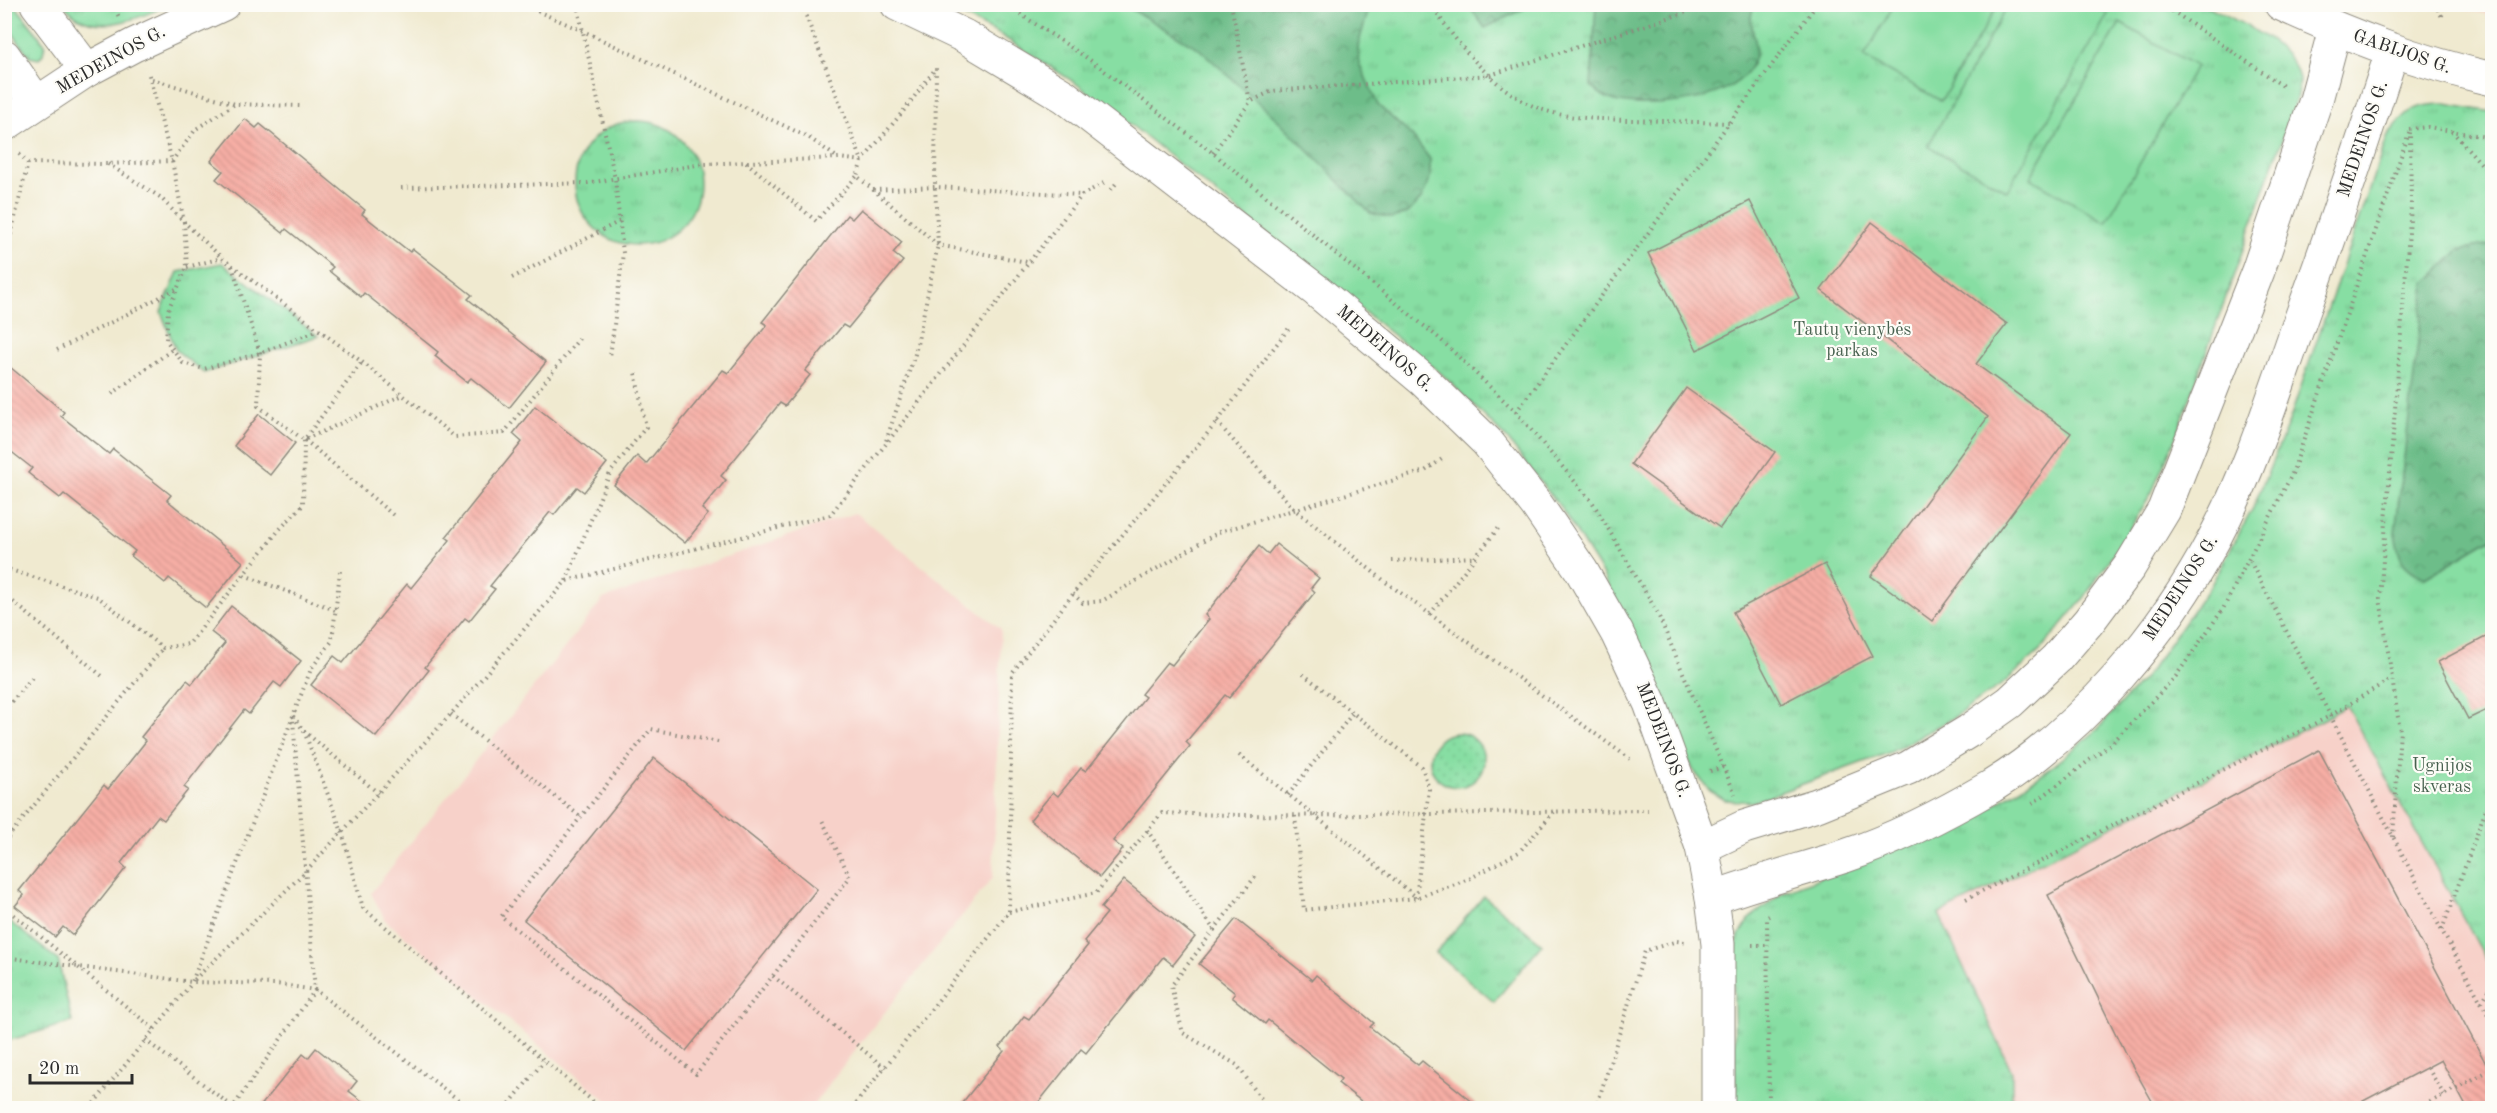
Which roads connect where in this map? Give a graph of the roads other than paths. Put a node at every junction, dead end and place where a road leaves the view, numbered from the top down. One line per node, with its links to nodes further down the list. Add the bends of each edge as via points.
1 (37, 4): 8 (street)
2 (223, 4): 8 (street, MEDEINOS G.)
3 (897, 4): 12 (street, MEDEINOS G., via 964,36 1064,96 1317,291 1422,379 1487,442 1581,570 1617,633 1650,703)
4 (2281, 4): 5 (street, GABIJOS G.)
5 (2335, 29): 6 (street, GABIJOS G.); 12 (street, via 2316,100 2258,271 2169,500 2130,566 2089,621 2010,702 1908,768 1817,805 1744,827)
6 (2392, 52): 9 (street, GABIJOS G.); 13 (street, MEDEINOS G., via 2239,485 2215,537 2178,600 2143,646 2096,700 2046,746 1994,784 1927,822 1848,855)
7 (4, 56): 10 (street)
8 (87, 70): 10 (street, MEDEINOS G.)
9 (2493, 79)
10 (36, 102): 11 (street, MEDEINOS G.)
11 (9, 137)
12 (1702, 847): 13 (street, MEDEINOS G.)
13 (1712, 898): 14 (street, MEDEINOS G., via 1718,944)
14 (1718, 1108)

